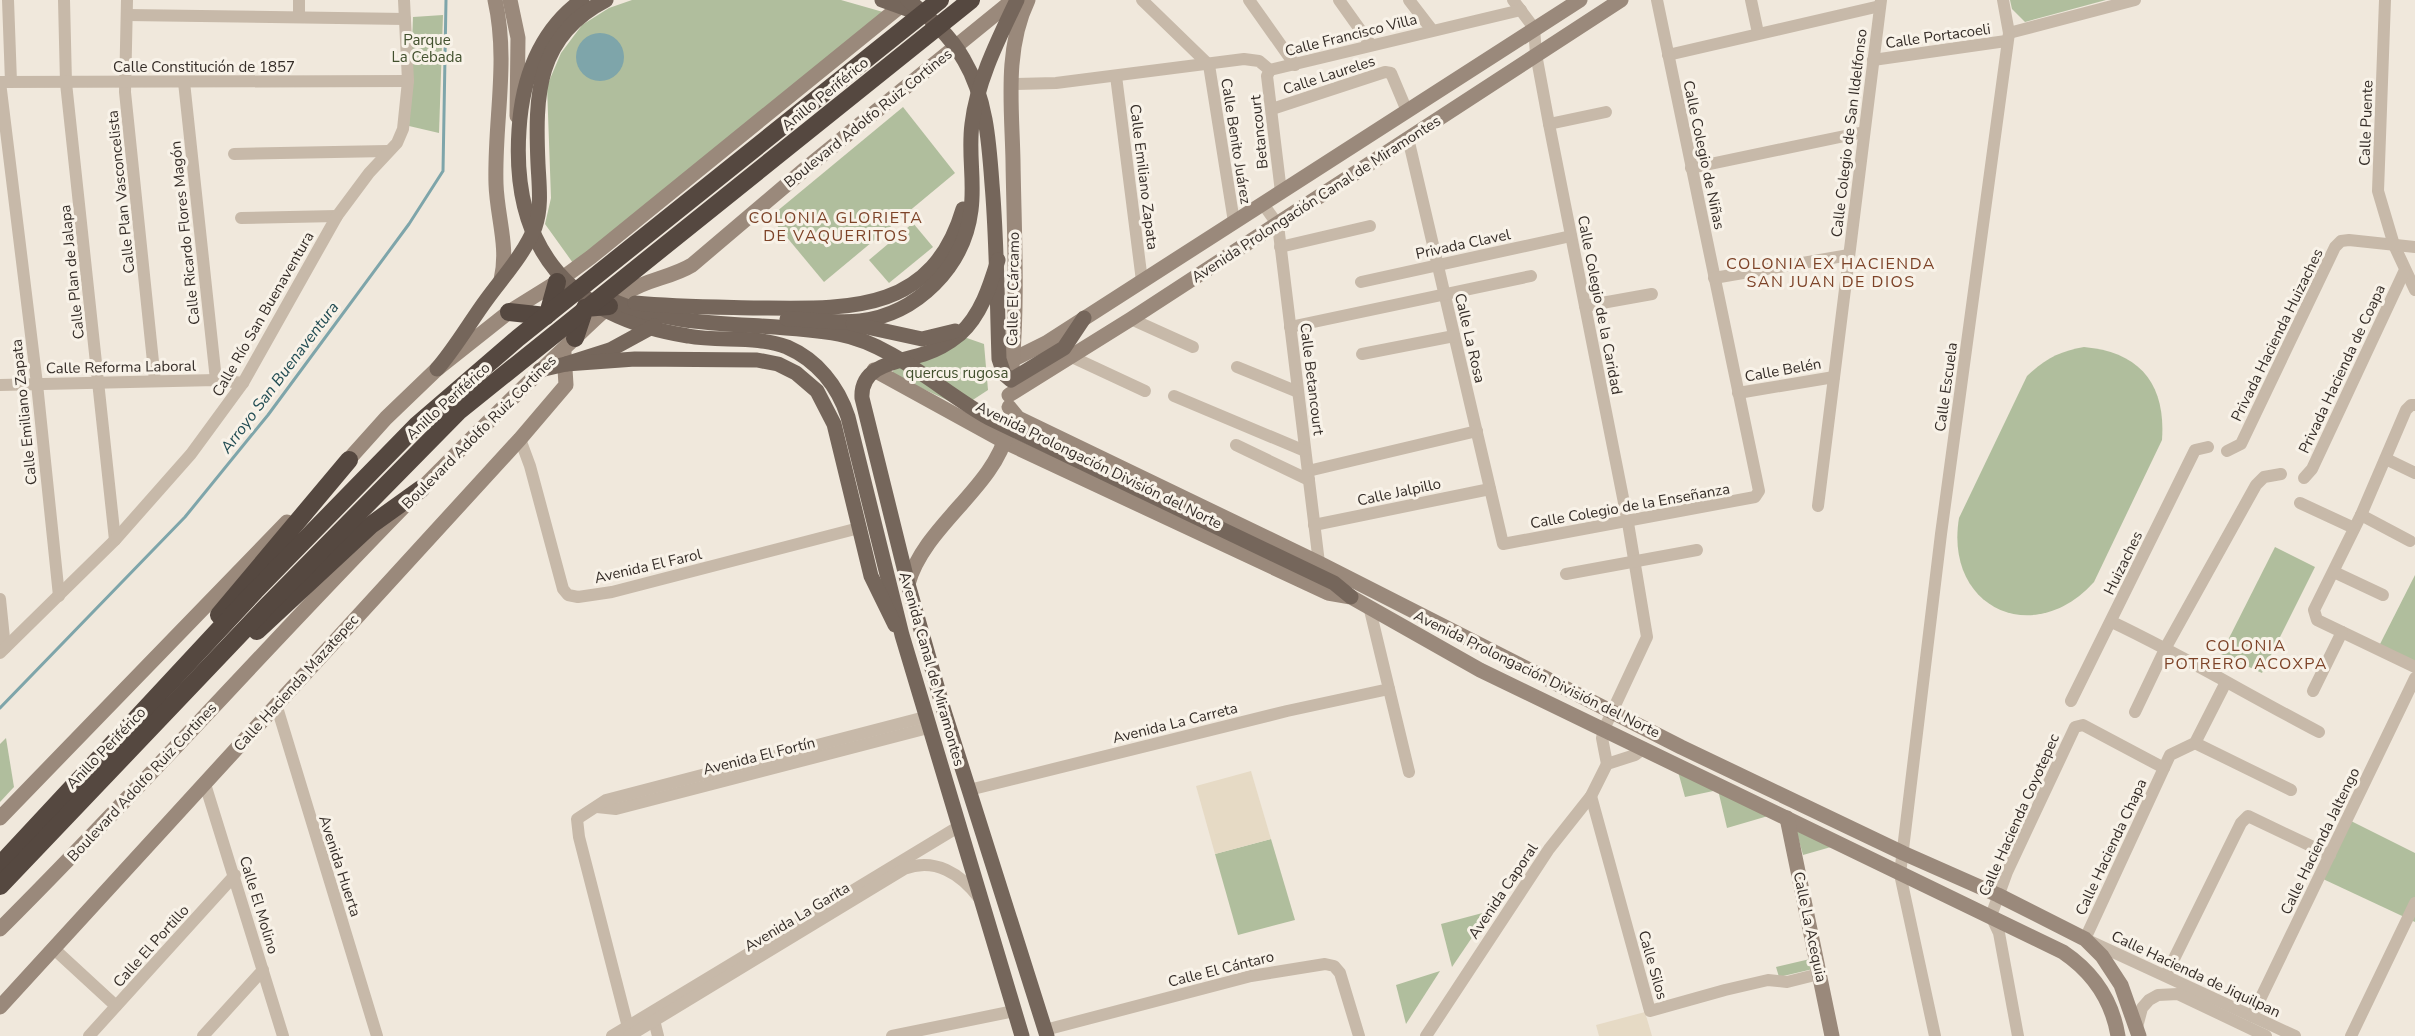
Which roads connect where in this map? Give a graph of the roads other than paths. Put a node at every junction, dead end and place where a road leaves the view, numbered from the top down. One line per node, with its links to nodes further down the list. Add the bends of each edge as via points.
1 (8, 0): 49 (street, Calle Emiliano Zapata)
2 (64, 0): 52 (street, Calle Plan de Jalapa)
3 (127, 0): 31 (street, Calle Plan Vasconcelista)
4 (299, 0): 32 (street)
5 (404, 0): 33 (street, Calle Río San Buenaventura)
6 (495, 0): 82 (main road, via 503,54 496,183 505,250)
7 (510, 0): 59 (main road, via 518,38)
8 (574, 0): 35 (main road)
9 (582, 0): 35 (main road)
10 (606, 0): 82 (main road, via 583,14 566,31 545,69 536,115 540,202 537,219 525,246)
11 (882, 0): 34 (main road)
12 (908, 0): 34 (main road); 84 (main road)
13 (940, 0): 94 (highway, Anillo Periférico)
14 (971, 0): 89 (highway, Anillo Periférico)
15 (1015, 0): 64 (main road, via 975,108); 90 (main road, Boulevard Adolfo Ruiz Cortines, via 814,161 692,265 633,289)
16 (1028, 0): 53 (main road, Calle El Cárcamo, via 1014,45)
17 (1142, 0): 45 (street)
18 (1249, 0): 44 (street)
19 (1339, 0): 40 (street)
20 (1410, 0): 37 (street)
21 (1513, 0): 30 (street)
22 (1621, 0): 41 (main road, Avenida Prolongación Canal de Miramontes)
23 (1657, 0): 42 (street, Calle Colegio de Niñas)
24 (1751, 0): 38 (street)
25 (2002, 0): 39 (street, Calle Escuela)
26 (2135, 0): 39 (street)
27 (2385, 0): 73 (street, Calle Puente, via 2378,190)
28 (1577, 1): 36 (main road, Avenida Prolongación Canal de Miramontes)
29 (1880, 3): 38 (street); 43 (street, Calle Colegio de San Ildelfonso)
30 (1521, 10): 36 (street); 37 (street, Calle Francisco Villa)
31 (127, 15): 32 (street); 50 (street, Calle Plan Vasconcelista)
32 (300, 17): 33 (street)
33 (405, 19): 48 (street, Calle Río San Buenaventura)
34 (932, 19): 77 (main road, via 950,38 976,84 988,139)
35 (560, 20): 59 (main road, Avenida Canal de Miramontes, via 530,70 521,100)
36 (1534, 28): 41 (street, Calle Colegio de la Caridad); 55 (main road, Avenida Prolongación Canal de Miramontes)
37 (1432, 30): 40 (street, Calle Francisco Villa)
38 (1758, 33): 42 (street)
39 (2008, 37): 43 (street, Calle Portacoeli); 199 (street, Calle Escuela)
40 (1371, 45): 44 (street, Calle Francisco Villa)
41 (1536, 54): 57 (street, Calle Colegio de la Caridad); 60 (main road, Avenida Prolongación Canal de Miramontes)
42 (1668, 55): 63 (street, Calle Colegio de Niñas)
43 (1873, 60): 58 (street, Calle Colegio de San Ildelfonso)
44 (1294, 64): 46 (street, Calle Francisco Villa)
45 (1209, 65): 46 (street, Calle Francisco Villa, via 1244,59 1259,61); 47 (street, Calle Francisco Villa); 69 (street, Calle Benito Juárez)
46 (1270, 70): 54 (street, Betancourt, via 1267,76)
47 (1116, 76): 53 (street, Calle Francisco Villa); 83 (street, Calle Emiliano Zapata)
48 (408, 81): 51 (street, Calle Constitución de 1857); 61 (street, Calle Río San Buenaventura, via 403,129)
49 (4, 82): 52 (street, Calle Constitución de 1857); 116 (street, Calle Emiliano Zapata)
50 (127, 82): 51 (street, Calle Constitución de 1857); 52 (street, Calle Constitución de 1857); 113 (street, Calle Plan Vasconcelista)
51 (184, 82): 112 (street, Calle Ricardo Flores Magón)
52 (66, 83): 114 (street, Calle Plan de Jalapa)
53 (1011, 84): 105 (main road, Calle El Cárcamo, via 1016,317)
54 (1272, 109): 55 (street, Calle Laureles, via 1385,72 1395,79); 65 (street, Betancourt)
55 (1407, 111): 65 (main road, Avenida Prolongación Canal de Miramontes)
56 (1606, 112): 57 (street)
57 (1548, 124): 72 (street, Calle Colegio de la Caridad)
58 (1864, 132): 63 (street); 76 (street, Calle Colegio de San Ildelfonso)
59 (518, 138): 89 (main road, Avenida Canal de Miramontes, via 520,191 530,229 548,260)
60 (1408, 138): 70 (main road, Avenida Prolongación Canal de Miramontes); 78 (street, Calle La Rosa)
61 (388, 152): 62 (street); 67 (street, Calle Río San Buenaventura)
62 (234, 154)
63 (1691, 168): 81 (street, Calle Colegio de Niñas)
64 (971, 171): 90 (main road, via 961,217 945,250 917,280 877,301 831,309); 97 (main road, via 972,198 966,235 944,274 894,312)
65 (1281, 192): 66 (main road, Avenida Prolongación Canal de Miramontes)
66 (1263, 204): 69 (main road, Avenida Prolongación Canal de Miramontes); 70 (street)
67 (337, 216): 68 (street); 115 (street, Calle Río San Buenaventura)
68 (241, 218)
69 (1234, 222): 83 (main road, Avenida Prolongación Canal de Miramontes)
70 (1278, 225): 75 (street, Calle Betancourt); 96 (main road, Avenida Prolongación Canal de Miramontes)
71 (1370, 226): 75 (street)
72 (1571, 236): 78 (street, Privada Clavel); 91 (street, Calle Colegio de la Caridad)
73 (2394, 245): 74 (street, Privada Hacienda Huizaches); 79 (street, Calle Puente); 132 (street, Privada Hacienda Huizaches, via 2349,240 2335,247 2241,444)
74 (2415, 247)
75 (1280, 248): 98 (street, Calle Betancourt)
76 (1849, 255): 81 (street); 111 (street, Calle Colegio de San Ildelfonso)
77 (998, 256): 95 (main road); 121 (main road, via 999,358)
78 (1437, 264): 85 (street, Privada Clavel); 87 (street, Calle La Rosa)
79 (2404, 272): 86 (street, Calle Puente); 138 (street, Privada Hacienda de Coapa, via 2312,469)
80 (1531, 276): 87 (street)
81 (1714, 278): 120 (street, Calle Colegio de Niñas)
82 (501, 280): 108 (main road)
83 (1142, 281): 93 (main road, Avenida Prolongación Canal de Miramontes)
84 (557, 282): 92 (main road); 94 (highway)
85 (1361, 282)
86 (2415, 290)
87 (1444, 294): 98 (street); 100 (street, Calle La Rosa)
88 (1652, 294): 91 (street)
89 (583, 302): 90 (highway); 101 (highway); 165 (main road, Avenida Canal de Miramontes, via 658,330 789,348 825,375 841,399); 178 (highway, Anillo Periférico, via 459,411)
90 (610, 303): 101 (main road, Boulevard Adolfo Ruiz Cortines); 160 (main road, via 680,321 841,334 886,352 989,418 1334,583)
91 (1585, 306): 145 (street, Calle Colegio de la Caridad)
92 (508, 312): 94 (highway); 108 (main road)
93 (1091, 314): 99 (main road); 105 (main road, Avenida Prolongación Canal de Miramontes); 121 (main road, via 1064,348)
94 (547, 315): 166 (highway, Anillo Periférico, via 417,425)
95 (974, 318): 97 (main road, via 951,333 922,339); 110 (main road, via 940,348)
96 (1131, 319): 99 (main road, Avenida Prolongación Canal de Miramontes); 102 (street)
97 (844, 322): 106 (main road, via 681,318 657,324 600,354)
98 (1290, 327): 119 (street, Calle Betancourt)
99 (1110, 333): 104 (main road, Avenida Prolongación Canal de Miramontes)
100 (1454, 336): 103 (street); 125 (street, Calle La Rosa)
101 (569, 344): 106 (main road, Calle Hacienda Mazatepec); 109 (main road, Boulevard Adolfo Ruiz Cortines)
102 (1193, 347)
103 (1362, 354)
104 (1072, 357): 118 (street); 121 (main road, Avenida Prolongación Canal de Miramontes)
105 (1012, 360): 121 (main road, Calle El Cárcamo)
106 (567, 364): 109 (main road); 126 (main road, Calle Hacienda Mazatepec, via 566,385); 147 (main road, via 635,359 757,360 789,369 811,385 829,412)
107 (1237, 366): 119 (street)
108 (437, 369): 134 (main road)
109 (540, 370): 139 (main road, Boulevard Adolfo Ruiz Cortines)
110 (874, 370): 127 (main road, Avenida Prolongación División del Norte); 157 (main road, Avenida Canal de Miramontes, via 864,382 862,398)
111 (1834, 377): 120 (street, Calle Belén); 143 (street, Calle Colegio de San Ildelfonso)
112 (216, 380): 113 (street, Calle Reforma Laboral); 115 (street, Calle Reforma Laboral)
113 (155, 381): 114 (street, Calle Reforma Laboral)
114 (99, 383): 116 (street, Calle Reforma Laboral); 149 (street, Calle Plan de Jalapa)
115 (243, 383): 149 (street, Calle Río San Buenaventura, via 191,454)
116 (37, 384): 117 (street, Calle Reforma Laboral); 159 (street, Calle Emiliano Zapata)
117 (0, 385)
118 (1145, 391)
119 (1298, 392): 131 (street, Calle Betancourt)
120 (1738, 393): 141 (street, Calle Colegio de Niñas)
121 (1010, 394): 124 (main road, Avenida Prolongación División del Norte, via 1017,418); 127 (main road, Calle El Cárcamo)
122 (1174, 396): 131 (street)
123 (2413, 405): 133 (street)
124 (1037, 428): 130 (main road, via 1024,439); 154 (main road, Avenida Prolongación División del Norte)
125 (1477, 431): 137 (street); 140 (street, Calle La Rosa)
126 (520, 439): 147 (street, Avenida El Farol, via 563,589 568,595 612,592); 177 (main road, Calle Hacienda Mazatepec)
127 (1005, 442): 130 (main road, Avenida Prolongación División del Norte); 157 (main road, Calle El Cárcamo, via 993,464 923,550)
128 (1236, 445): 137 (street)
129 (2208, 447): 163 (street, Huizaches, via 2195,450)
130 (1024, 451): 160 (main road, Avenida Prolongación División del Norte, via 1328,593)
131 (1305, 451): 137 (street, Calle Betancourt)
132 (2227, 451)
133 (2386, 459): 135 (street); 144 (street)
134 (349, 460): 166 (highway, via 230,600); 196 (main road)
135 (2415, 473)
136 (2281, 474): 167 (street, via 2264,477 2256,485)
137 (1308, 476): 146 (street, Calle Betancourt)
138 (2304, 477)
139 (421, 489): 178 (highway, via 371,525 279,613); 209 (main road, Boulevard Adolfo Ruiz Cortines)
140 (1490, 489): 146 (street, Calle Jalpillo); 151 (street, Calle La Rosa)
141 (1759, 491): 145 (street, Calle Colegio de la Enseñanza, via 1749,499)
142 (2300, 503): 148 (street)
143 (1818, 506)
144 (2361, 515): 148 (street); 150 (street)
145 (1628, 523): 151 (street, Calle Colegio de la Enseñanza); 153 (street, Calle Colegio de la Caridad)
146 (1314, 525): 154 (street, Calle Betancourt)
147 (859, 528): 165 (main road, via 874,587)
148 (2354, 528): 155 (street)
149 (115, 540): 159 (street, Calle Río San Buenaventura)
150 (2410, 541)
151 (1503, 544)
152 (1697, 550): 153 (street)
153 (1634, 561): 156 (street); 179 (street, Calle Colegio de la Caridad, via 1647,637)
154 (1319, 563): 168 (main road, Avenida Prolongación División del Norte)
155 (2334, 572): 158 (street); 164 (street, via 2314,616)
156 (1566, 574)
157 (908, 584): 193 (main road, Avenida Canal de Miramontes)
158 (2383, 595)
159 (59, 596): 169 (street, Calle Río San Buenaventura)
160 (1351, 597): 162 (main road, Avenida Prolongación División del Norte)
161 (0, 599): 169 (street)
162 (1370, 609): 170 (main road, Avenida Prolongación División del Norte); 174 (street)
163 (2112, 622): 167 (street); 176 (street, Huizaches)
164 (2342, 632): 171 (street); 175 (street)
165 (902, 635): 181 (main road, Avenida Canal de Miramontes)
166 (205, 645): 201 (highway, Anillo Periférico)
167 (2166, 647): 173 (street); 180 (street)
168 (1488, 649): 170 (main road); 179 (main road, Avenida Prolongación División del Norte)
169 (3, 650)
170 (1475, 667): 182 (main road, Avenida Prolongación División del Norte)
171 (2415, 667)
172 (2415, 678): 200 (street, Calle Hacienda Jaltengo)
173 (2225, 684): 183 (street); 185 (street)
174 (1389, 689): 191 (street); 193 (street, Avenida La Carreta)
175 (2313, 691)
176 (2071, 701)
177 (276, 704): 192 (main road, Calle Hacienda Mazatepec); 224 (street, Avenida Huerta)
178 (170, 707): 204 (highway, Anillo Periférico)
179 (1611, 712): 182 (street, Calle Colegio de la Caridad); 184 (main road, Avenida Prolongación División del Norte)
180 (2135, 712)
181 (927, 722): 198 (main road, Avenida Canal de Miramontes); 222 (street, Avenida El Fortín, via 616,797 581,815 577,826)
182 (1604, 729): 187 (main road, Avenida Prolongación División del Norte); 189 (street)
183 (2319, 732)
184 (1660, 736): 186 (main road, Avenida Prolongación División del Norte); 187 (main road, via 1661,747)
185 (2195, 743): 190 (street, via 2170,755); 194 (street)
186 (1681, 747): 188 (main road, via 1671,752); 199 (main road, Avenida Prolongación División del Norte)
187 (1648, 750): 188 (main road, Avenida Prolongación División del Norte); 189 (street)
188 (1672, 761): 197 (main road, Avenida Prolongación División del Norte)
189 (1607, 764): 195 (street, Avenida Caporal)
190 (2164, 768): 205 (street, Calle Hacienda Coyotepec, via 2082,725 2075,727); 210 (street, Calle Hacienda Chapa)
191 (1409, 772)
192 (205, 784): 203 (street, Calle El Molino); 211 (main road, Calle Hacienda Mazatepec)
193 (969, 790): 223 (main road, Avenida Canal de Miramontes)
194 (2291, 790)
195 (1591, 796): 213 (street, Calle Silos, via 1650,1011 1768,980 1787,982); 234 (street, Avenida Caporal, via 1542,858)
196 (0, 818)
197 (1787, 818): 202 (main road, Avenida Prolongación División del Norte); 213 (main road, Calle La Acequia)
198 (958, 827): 206 (main road, Avenida Canal de Miramontes); 218 (street, Avenida La Garita)
199 (1903, 853): 202 (street, Calle Escuela); 205 (main road, Avenida Prolongación División del Norte)
200 (2330, 855): 214 (street, via 2248,816); 219 (street, Calle Hacienda Jaltengo)
201 (0, 865)
202 (1900, 874): 208 (main road, Avenida Prolongación División del Norte); 236 (street)
203 (235, 875): 212 (street, Calle El Molino); 215 (street, Calle El Portillo)
204 (0, 886)
205 (1998, 895): 208 (street, Calle Hacienda Coyotepec); 210 (main road, Avenida Prolongación División del Norte)
206 (980, 898): 217 (main road, Avenida Canal de Miramontes); 218 (street, Avenida La Garita, via 948,870 930,864 914,865)
207 (2415, 903): 241 (street)
208 (1991, 916): 237 (street, via 1999,933); 238 (main road, Avenida Prolongación División del Norte, via 2081,965 2108,1001)
209 (0, 929)
210 (2085, 939): 214 (street, Calle Hacienda de Jiquilpan); 221 (main road, via 2113,971 2126,994)
211 (54, 948): 215 (street); 216 (main road, Calle Hacienda Mazatepec)
212 (263, 970): 227 (street); 228 (street, Calle El Molino)
213 (1820, 974): 235 (main road, Calle La Acequia)
214 (2166, 975): 219 (street, Calle Hacienda de Jiquilpan)
215 (116, 1006): 226 (street, Calle El Portillo)
216 (0, 1007)
217 (1014, 1011): 231 (street); 232 (main road, Avenida Canal de Miramontes)
218 (653, 1016): 222 (street, Avenida La Garita); 230 (street)
219 (2252, 1016): 225 (street, Calle Hacienda de Jiquilpan)
220 (2236, 1022): 221 (street, Calle Hacienda de Jiquilpan, via 2178,994 2168,993 2158,995 2142,1008); 239 (street); 240 (street, Calle Hacienda de Jiquilpan)
221 (2138, 1031)
222 (629, 1033): 229 (street, Avenida La Garita)
223 (1046, 1033): 233 (street, Calle El Cántaro, via 1251,976 1325,964 1340,973)
224 (374, 1035)
225 (2291, 1035)
226 (89, 1036)
227 (202, 1036)
228 (283, 1036)
229 (612, 1036)
230 (658, 1036)
231 (892, 1036)
232 (1022, 1036)
233 (1359, 1036)
234 (1426, 1036)
235 (1832, 1036)
236 (1935, 1036)
237 (2018, 1036)
238 (2118, 1036)
239 (2240, 1036)
240 (2266, 1036)
241 (2351, 1036)

